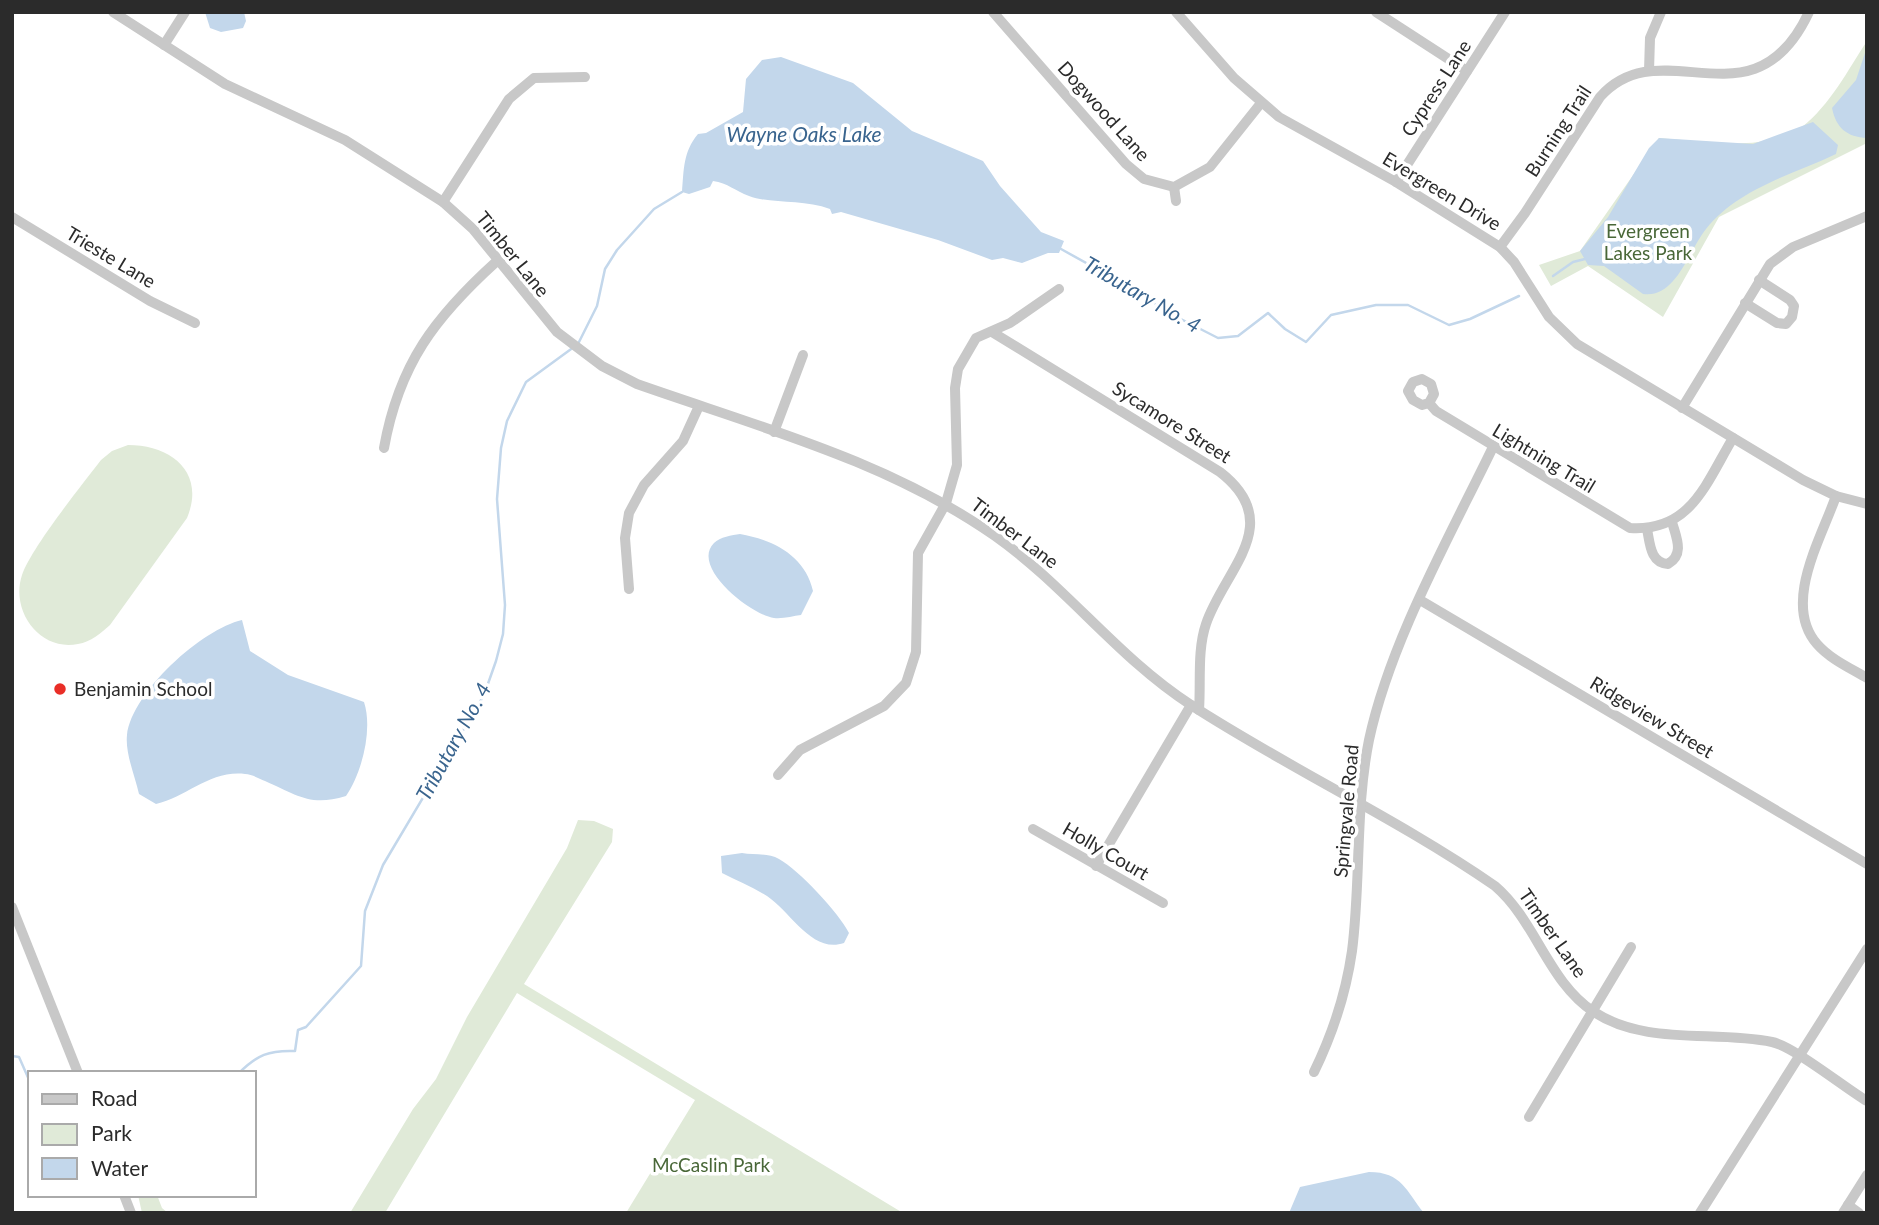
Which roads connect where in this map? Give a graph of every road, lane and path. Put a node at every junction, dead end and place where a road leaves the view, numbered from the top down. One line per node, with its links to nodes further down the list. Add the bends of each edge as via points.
1 (113, 12): 9 (street, Timber Lane)
2 (185, 12): 9 (street)
3 (993, 12): 15 (street, Dogwood Lane, via 1126,164 1144,178)
4 (1176, 12): 13 (street, Evergreen Drive)
5 (1376, 12): 10 (street)
6 (1505, 12): 10 (street, Cypress Lane)
7 (1661, 12): 11 (street, via 1650,38)
8 (1809, 12): 11 (street, Burning Trail, via 1783,52 1751,72)
9 (164, 45): 17 (street, Timber Lane, via 237,91 345,140)
10 (1467, 71): 14 (street, Cypress Lane)
11 (1649, 71): 20 (street, Burning Trail, via 1621,79 1600,97)
12 (585, 77): 17 (street, via 534,78 509,99)
13 (1261, 103): 14 (street, Evergreen Drive, via 1294,127); 15 (street, via 1210,167)
14 (1396, 182): 20 (street, Evergreen Drive)
15 (1174, 187): 16 (street)
16 (1176, 201)
17 (443, 202): 21 (street, Timber Lane, via 473,229)
18 (1867, 216): 22 (street, via 1783,252)
19 (12, 217): 25 (street, Trieste Lane, via 150,301)
20 (1500, 247): 30 (street, Evergreen Drive, via 1567,336)
21 (496, 261): 29 (street, Timber Lane, via 538,313 576,348 618,375); 34 (street, via 450,306 424,340 394,399)
22 (1759, 280): 24 (street); 24 (street, via 1790,300 1792,317 1786,324 1777,323)
23 (1059, 289): 26 (street)
24 (1745, 303): 30 (street)
25 (195, 323)
26 (992, 332): 36 (street, via 976,338 956,379 957,465); 43 (street, Sycamore Street, via 1220,471 1239,491 1249,511 1248,540 1205,625)
27 (803, 355): 31 (street)
28 (1429, 403): 33 (street, Lightning Trail)
29 (699, 406): 31 (street, Timber Lane); 40 (street, via 683,441 644,485 629,513 625,538)
30 (1682, 408): 32 (street, Evergreen Drive)
31 (774, 432): 36 (street, Timber Lane, via 871,467)
32 (1733, 438): 35 (street, Evergreen Drive); 38 (street, via 1693,505)
33 (1493, 447): 39 (street, Lightning Trail, via 1623,526); 41 (street, Springvale Road)
34 (384, 448)
35 (1836, 496): 37 (street, Evergreen Drive); 42 (street, via 1803,590 1802,619 1823,650)
36 (946, 503): 43 (street, Timber Lane, via 1030,563 1150,675); 44 (street, via 918,553 916,652 906,683 884,706 800,750)
37 (1867, 504)
38 (1672, 522): 39 (street); 39 (street, via 1679,549 1668,564 1653,557)
39 (1647, 529)
40 (629, 589)
41 (1420, 600): 45 (street, Springvale Road, via 1374,717); 47 (street, Ridgeview Street)
42 (1867, 678)
43 (1195, 708): 45 (street, Timber Lane); 48 (street, Sycamore Street)
44 (778, 775)
45 (1360, 805): 53 (street, Timber Lane, via 1504,893 1560,976); 56 (street, Springvale Road, via 1349,971)
46 (1033, 829): 48 (street, Holly Court)
47 (1867, 864)
48 (1096, 866): 49 (street, Holly Court)
49 (1163, 903)
50 (12, 907): 55 (street)
51 (1631, 947): 53 (street)
52 (1867, 949): 54 (street)
53 (1593, 1011): 54 (street, Timber Lane, via 1648,1031 1775,1042); 58 (street)
54 (1798, 1057): 57 (street, Timber Lane); 61 (street)
55 (77, 1071)
56 (1314, 1072)
57 (1867, 1101)
58 (1529, 1117)
59 (1867, 1175): 60 (street)
60 (1845, 1209): 62 (street)
61 (1700, 1213)
62 (1859, 1213)

